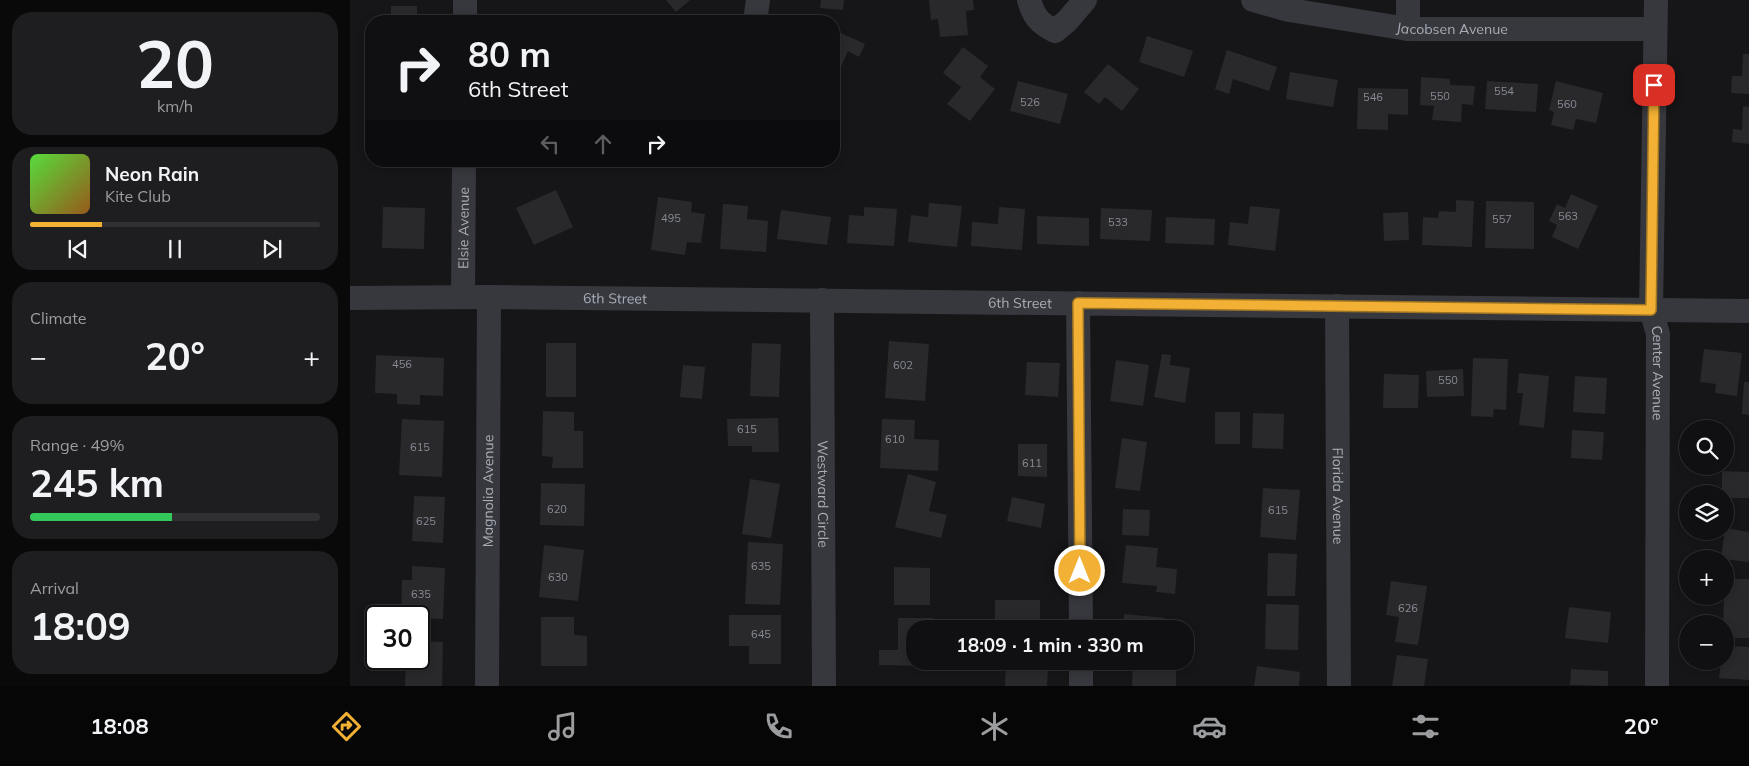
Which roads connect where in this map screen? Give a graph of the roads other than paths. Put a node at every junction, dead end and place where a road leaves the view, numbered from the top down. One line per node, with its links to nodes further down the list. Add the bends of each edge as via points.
1 (465, 0): 8 (street)
2 (758, 0): 9 (street)
3 (1029, 0): 4 (street, via 1042,25 1055,31)
4 (1086, 0)
5 (1253, 0): 10 (street, Jacobsen Avenue, via 1289,10)
6 (1408, 0): 10 (street)
7 (1656, 0): 11 (street, Center Avenue)
8 (465, 15)
9 (756, 15)
10 (1408, 29): 11 (street, Jacobsen Avenue)
11 (1655, 29): 19 (street, Center Avenue)
12 (464, 167): 13 (street, Elsie Avenue)
13 (463, 296): 14 (street, 6th Street); 15 (street, 6th Street)
14 (489, 297): 16 (street, 6th Street); 23 (street, Magnolia Avenue)
15 (350, 298)
16 (822, 300): 17 (street, 6th Street); 24 (street, Westward Circle)
17 (1078, 303): 18 (street, 6th Street); 21 (street)
18 (1337, 306): 19 (street, 6th Street); 26 (street, Florida Avenue)
19 (1651, 310): 20 (street, 6th Street); 27 (street, Center Avenue, via 1658,334)
20 (1749, 311)
21 (1081, 620)
22 (1081, 670): 25 (street)
23 (487, 686)
24 (824, 686)
25 (1081, 686)
26 (1338, 686)
27 (1657, 686)

